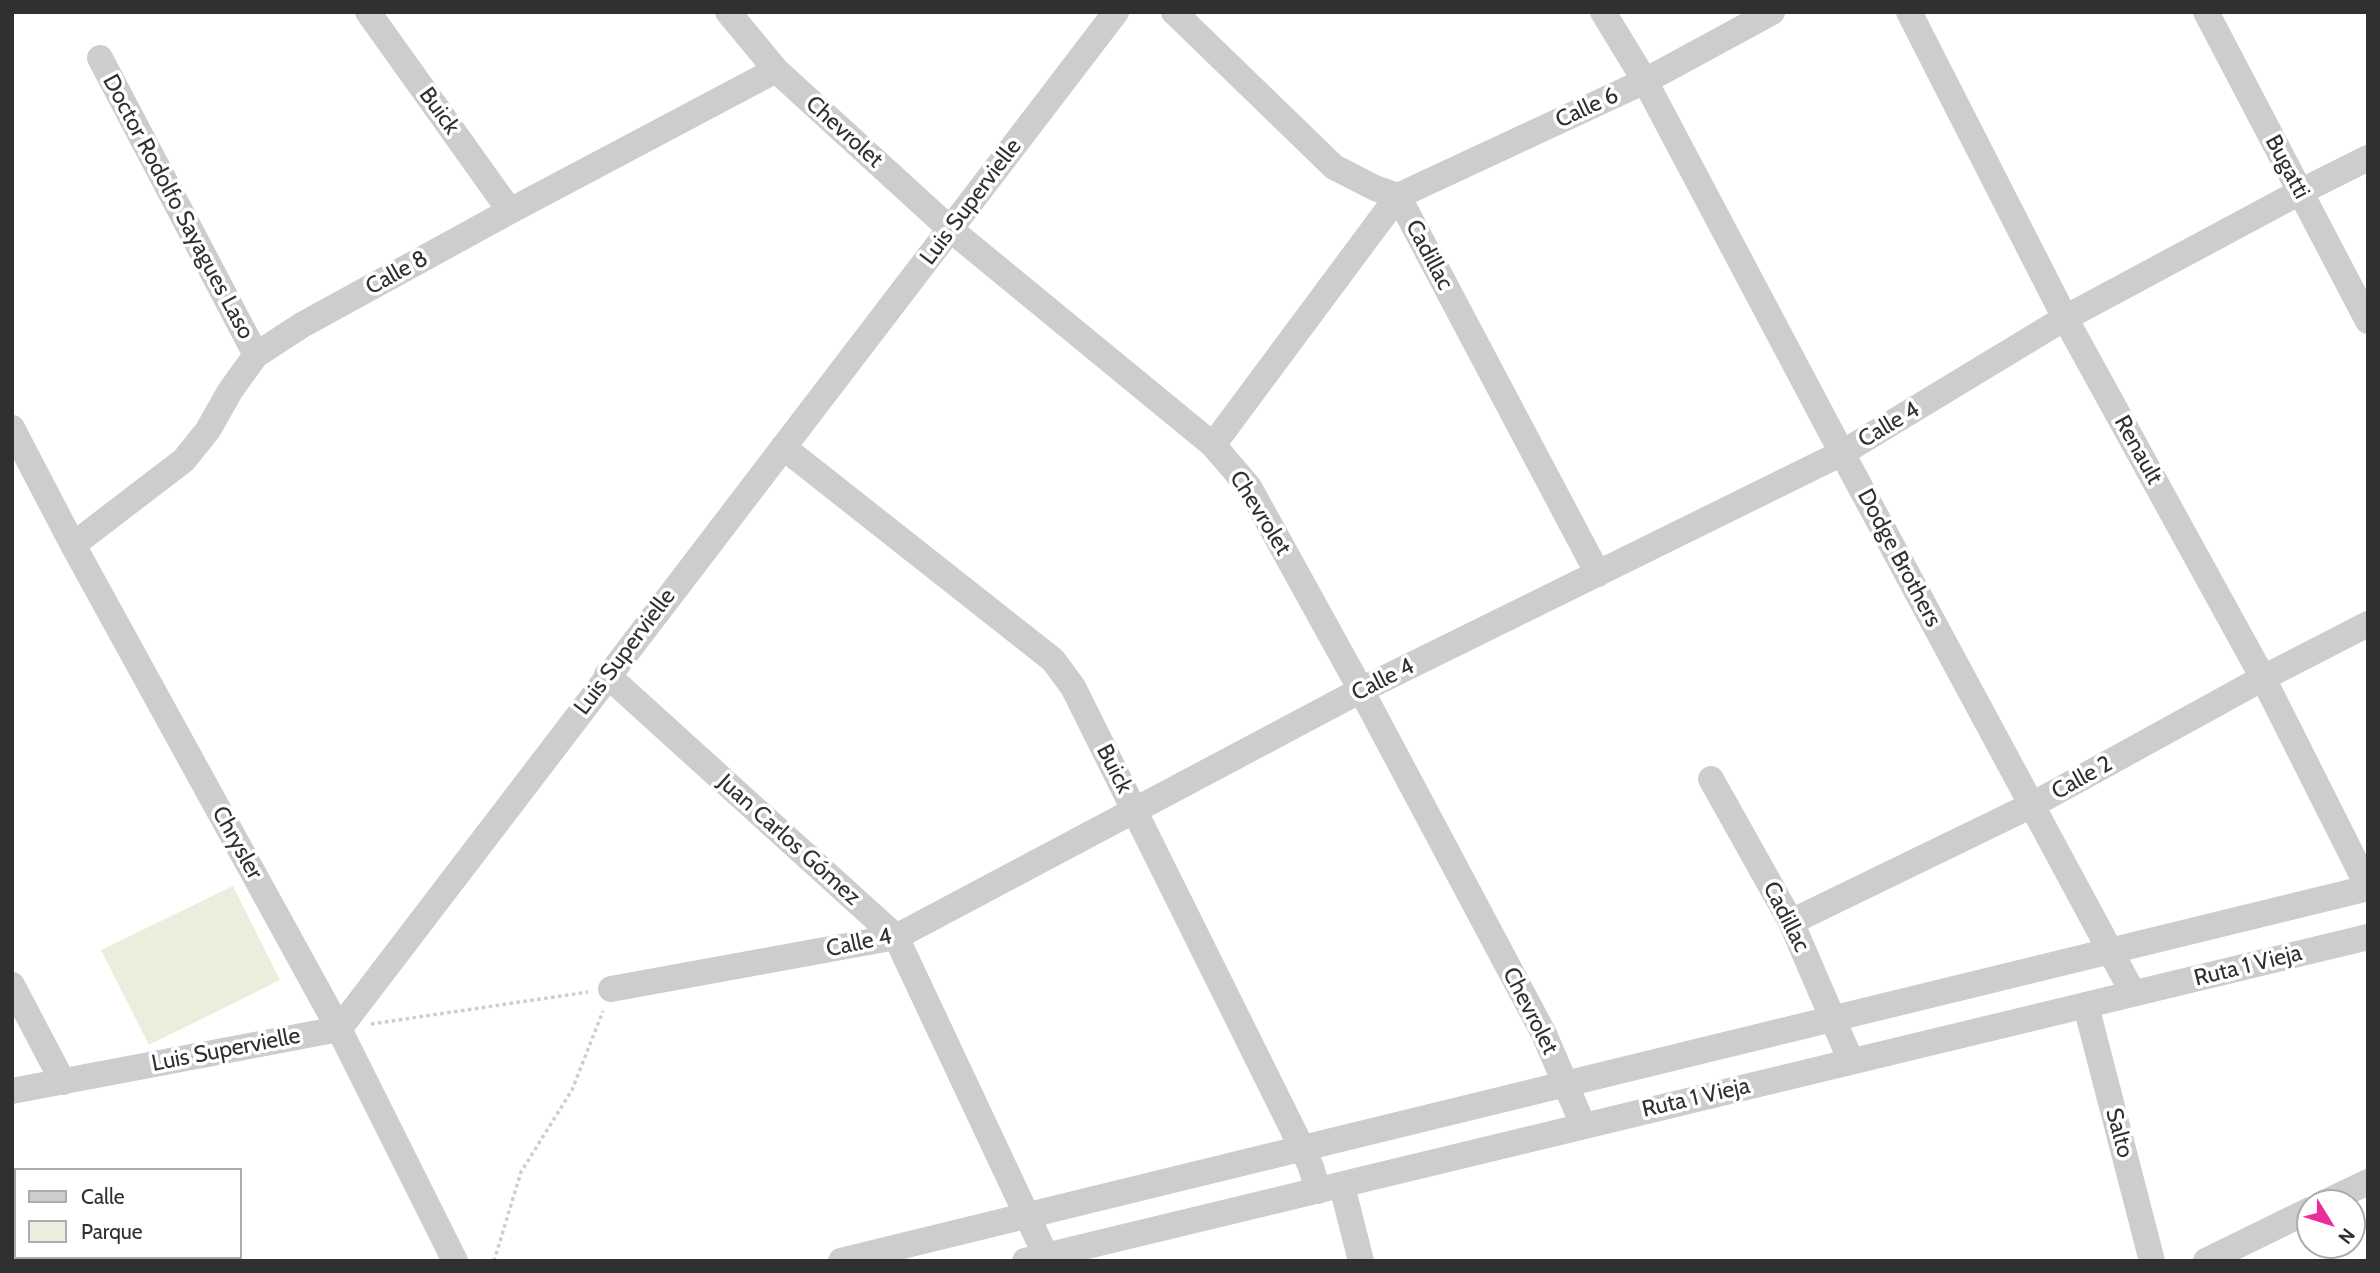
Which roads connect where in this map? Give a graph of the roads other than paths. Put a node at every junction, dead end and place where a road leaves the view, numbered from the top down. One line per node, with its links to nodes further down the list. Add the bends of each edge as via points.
1 (368, 12): 15 (street, Buick)
2 (728, 12): 10 (street, Chevrolet)
3 (1116, 12): 16 (street, Luis Supervielle)
4 (1174, 12): 14 (street, Cadillac, via 1334,167)
5 (1603, 12): 11 (street, Dodge Brothers)
6 (1772, 12): 11 (street, Calle 6)
7 (1909, 12): 17 (street, Renault)
8 (2206, 12): 13 (street, Bugatti)
9 (100, 58): 19 (street, Doctor Rodolfo Sayagues Laso)
10 (776, 70): 15 (street, Calle 8); 16 (street, Chevrolet)
11 (1645, 81): 14 (street, Calle 6); 23 (street, Dodge Brothers)
12 (2368, 159): 13 (street, Calle 4)
13 (2300, 192): 17 (street, Calle 4); 18 (street, Bugatti)
14 (1398, 196): 21 (street); 25 (street, Cadillac)
15 (510, 211): 19 (street, Calle 8, via 302,325)
16 (950, 229): 21 (street, Chevrolet); 22 (street, Luis Supervielle)
17 (2065, 318): 23 (street, Calle 4); 28 (street, Renault)
18 (2368, 321)
19 (257, 355): 24 (street, Calle 8, via 184,460)
20 (12, 428): 24 (street, Chrysler)
21 (1213, 445): 29 (street, Chevrolet, via 1249,487)
22 (783, 447): 27 (street, Luis Supervielle); 32 (street, Buick, via 1053,660 1073,687)
23 (1842, 453): 25 (street, Calle 4); 31 (street, Dodge Brothers)
24 (73, 545): 43 (street, Chrysler)
25 (1598, 573): 29 (street, Calle 4)
26 (2368, 625): 28 (street, Calle 2)
27 (607, 675): 36 (street, Juan Carlos Gómez); 43 (street, Luis Supervielle)
28 (2263, 678): 31 (street, Calle 2); 33 (street, Renault)
29 (1361, 690): 32 (street, Calle 4); 46 (street, Chevrolet, via 1544,1034)
30 (1712, 779): 34 (street, Cadillac)
31 (2032, 805): 34 (street, Calle 2); 37 (street, Dodge Brothers)
32 (1135, 811): 36 (street, Calle 4); 49 (street, Buick)
33 (2368, 888): 37 (street)
34 (1791, 922): 42 (street, Cadillac)
35 (2368, 936): 40 (street, Ruta 1 Vieja)
36 (896, 937): 39 (street, Calle 4); 51 (street, Juan Carlos Gómez)
37 (2110, 950): 40 (street, Dodge Brothers); 42 (street)
38 (12, 985): 45 (street)
39 (611, 989)
40 (2133, 993): 41 (street, Ruta 1 Vieja)
41 (2085, 1006): 44 (street, Ruta 1 Vieja); 57 (street, Salto)
42 (1833, 1018): 44 (street, Cadillac); 46 (street)
43 (339, 1028): 45 (street, Luis Supervielle); 54 (street, Chrysler)
44 (1851, 1060): 48 (street, Ruta 1 Vieja)
45 (63, 1082): 47 (street, Luis Supervielle)
46 (1566, 1084): 48 (street, Chevrolet); 49 (street)
47 (12, 1091)
48 (1583, 1125): 50 (street, Ruta 1 Vieja)
49 (1301, 1148): 50 (street, Buick); 51 (street)
50 (1330, 1189): 53 (street, Ruta 1 Vieja); 56 (street, Buick)
51 (1027, 1215): 53 (street, Juan Carlos Gómez); 55 (street)
52 (2296, 1217): 58 (street)
53 (1035, 1258)
54 (454, 1261)
55 (841, 1261)
56 (1361, 1261)
57 (2152, 1261)
58 (2206, 1261)

